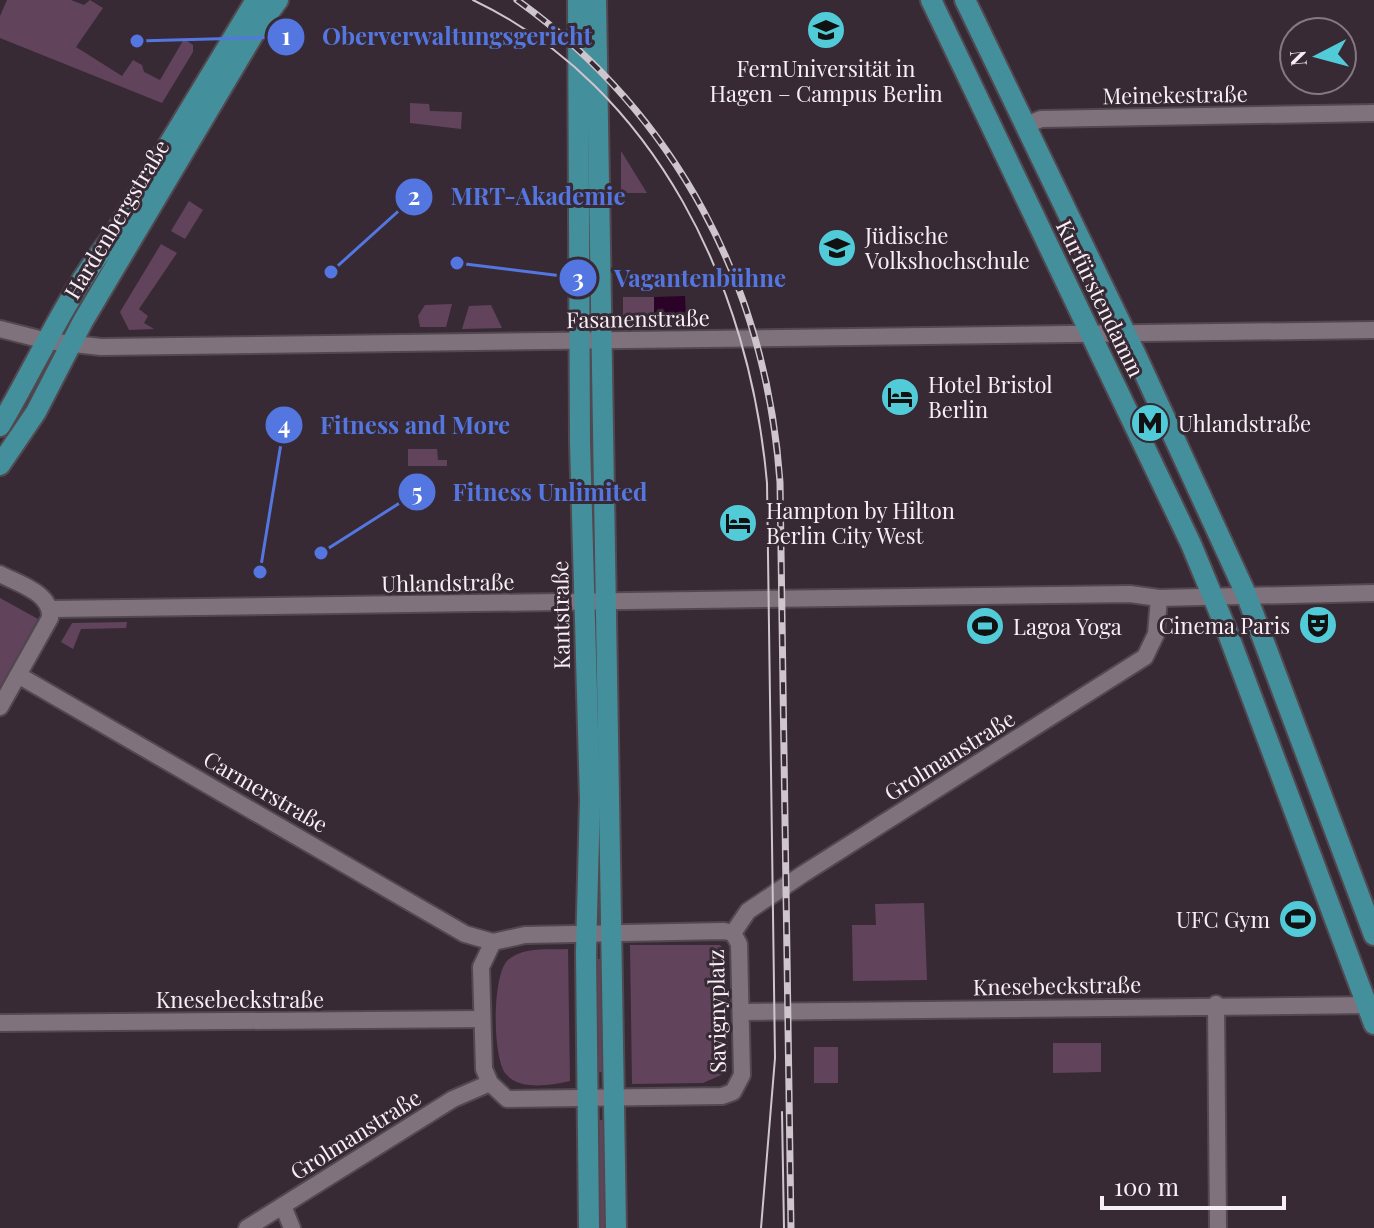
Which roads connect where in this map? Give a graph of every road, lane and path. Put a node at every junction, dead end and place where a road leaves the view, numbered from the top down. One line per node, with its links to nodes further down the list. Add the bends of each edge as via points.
1 (256, 0): 13 (main road, Hardenbergstraße)
2 (278, 0): 16 (main road, Hardenbergstraße)
3 (578, 0): 15 (main road, Kantstraße)
4 (596, 0): 14 (main road, Kantstraße)
5 (931, 0): 12 (main road, Kurfürstendamm)
6 (965, 0): 8 (main road, Kurfürstendamm)
7 (1374, 113): 8 (street, Meinekestraße, via 1041,119)
8 (1026, 125): 11 (main road, Kurfürstendamm)
9 (0, 329): 13 (street, Fasanenstraße)
10 (1374, 330): 11 (street, Fasanenstraße)
11 (1126, 334): 12 (street, Fasanenstraße); 21 (main road, Kurfürstendamm)
12 (1091, 335): 14 (street, Fasanenstraße); 22 (main road, Kurfürstendamm)
13 (47, 341): 16 (street, Fasanenstraße); 17 (main road, Hardenbergstraße)
14 (603, 341): 15 (street, Fasanenstraße); 24 (main road, Kantstraße)
15 (580, 342): 16 (street, Fasanenstraße); 25 (main road, Kantstraße)
16 (72, 345): 18 (main road, Hardenbergstraße)
17 (0, 426)
18 (0, 465)
19 (0, 574): 26 (street, via 44,598)
20 (1374, 593): 21 (street, Uhlandstraße)
21 (1246, 594): 22 (street, Uhlandstraße); 32 (main road, Kurfürstendamm)
22 (1213, 597): 23 (street, Uhlandstraße); 35 (main road, Kurfürstendamm)
23 (1159, 598): 24 (street, Uhlandstraße, via 1130,594); 30 (street, Grolmanstraße, via 1156,634 1145,657 803,874 748,911)
24 (605, 601): 25 (street, Uhlandstraße); 29 (main road, Kantstraße)
25 (584, 602): 26 (street, Uhlandstraße); 31 (main road, Kantstraße, via 590,800)
26 (51, 609): 27 (street)
27 (18, 675): 28 (street); 33 (street, Carmerstraße, via 465,934)
28 (0, 707)
29 (611, 933): 30 (street, Savignyplatz); 31 (street, Savignyplatz); 41 (main road, Kantstraße)
30 (733, 933): 36 (street, Savignyplatz, via 739,944)
31 (586, 934): 33 (street, Savignyplatz, via 525,935); 40 (main road, Kantstraße)
32 (1374, 935)
33 (493, 942): 37 (street, via 481,967)
34 (1216, 1004): 35 (street, Knesebeckstraße); 36 (street, Knesebeckstraße); 47 (street)
35 (1372, 1011)
36 (742, 1012): 41 (street, Savignyplatz, via 742,1075 733,1092)
37 (481, 1019): 38 (street, Knesebeckstraße); 39 (street)
38 (0, 1023)
39 (490, 1083): 40 (street, Savignyplatz, via 507,1099); 42 (street, Grolmanstraße, via 453,1099)
40 (589, 1098): 41 (street, Savignyplatz); 45 (main road, Kantstraße)
41 (614, 1098): 46 (main road, Kantstraße)
42 (283, 1206): 43 (street, Grolmanstraße); 44 (street)
43 (247, 1228)
44 (292, 1228)
45 (589, 1228)
46 (616, 1228)
47 (1218, 1228)

